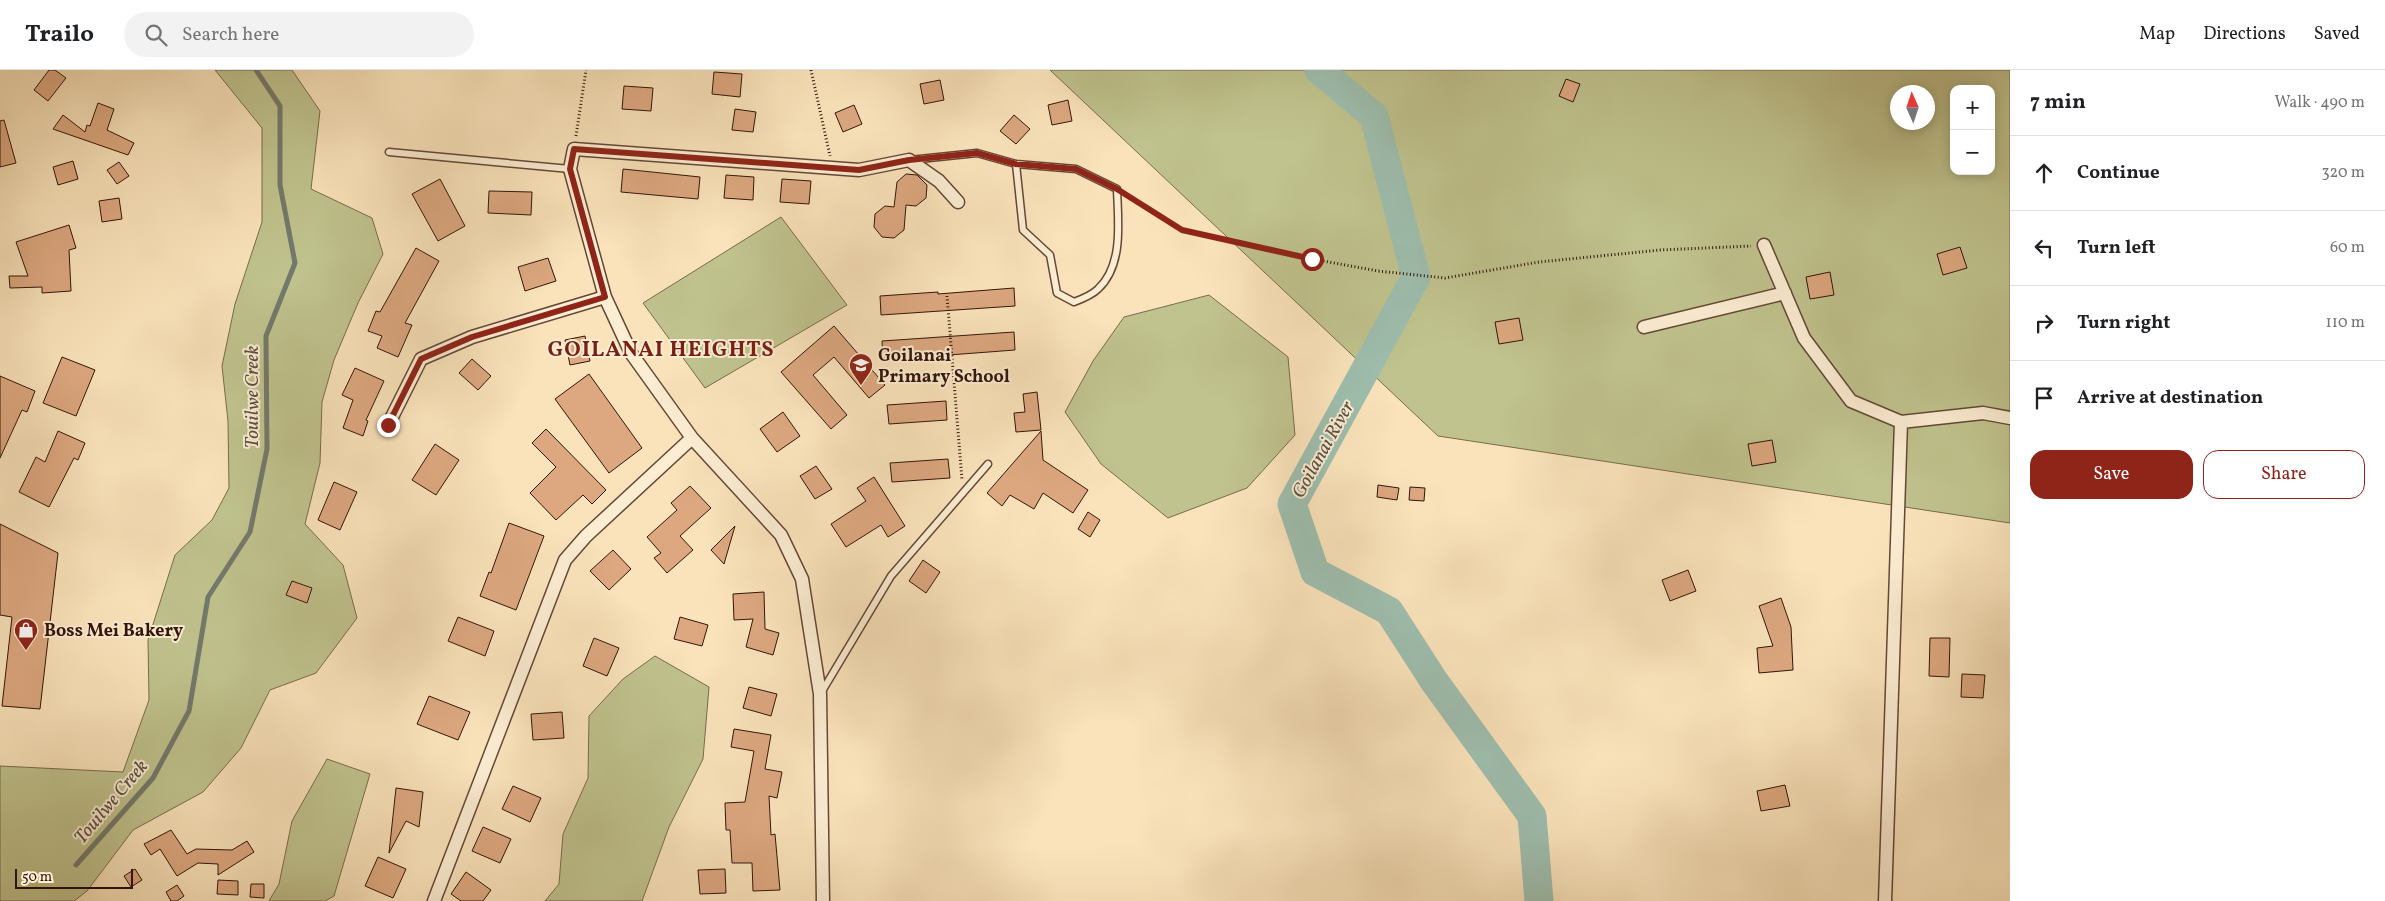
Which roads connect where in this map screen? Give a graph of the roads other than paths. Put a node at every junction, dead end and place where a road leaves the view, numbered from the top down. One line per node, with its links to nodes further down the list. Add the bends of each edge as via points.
1 (388, 152): 4 (lane)
2 (909, 160): 3 (lane, via 977,153); 4 (street, via 859,170 574,149); 5 (street, via 939,181)
3 (1016, 164): 3 (lane, via 1023,230 1050,255 1057,293 1074,302 1097,290 1112,272 1118,236 1117,189 1076,169)
4 (570, 169): 8 (street)
5 (958, 202)
6 (1764, 245): 7 (street)
7 (1785, 293): 9 (street); 11 (street, via 1804,338 1852,401)
8 (605, 297): 12 (street, via 472,337 421,359); 13 (street, via 631,353)
9 (1644, 327)
10 (2010, 418): 11 (street, via 1983,412)
11 (1901, 422): 18 (street)
12 (388, 425)
13 (692, 438): 15 (street, via 780,535 802,579); 16 (street, via 564,560)
14 (988, 464): 15 (lane, via 891,576)
15 (820, 694): 17 (street)
16 (434, 901)
17 (823, 901)
18 (1885, 901)

